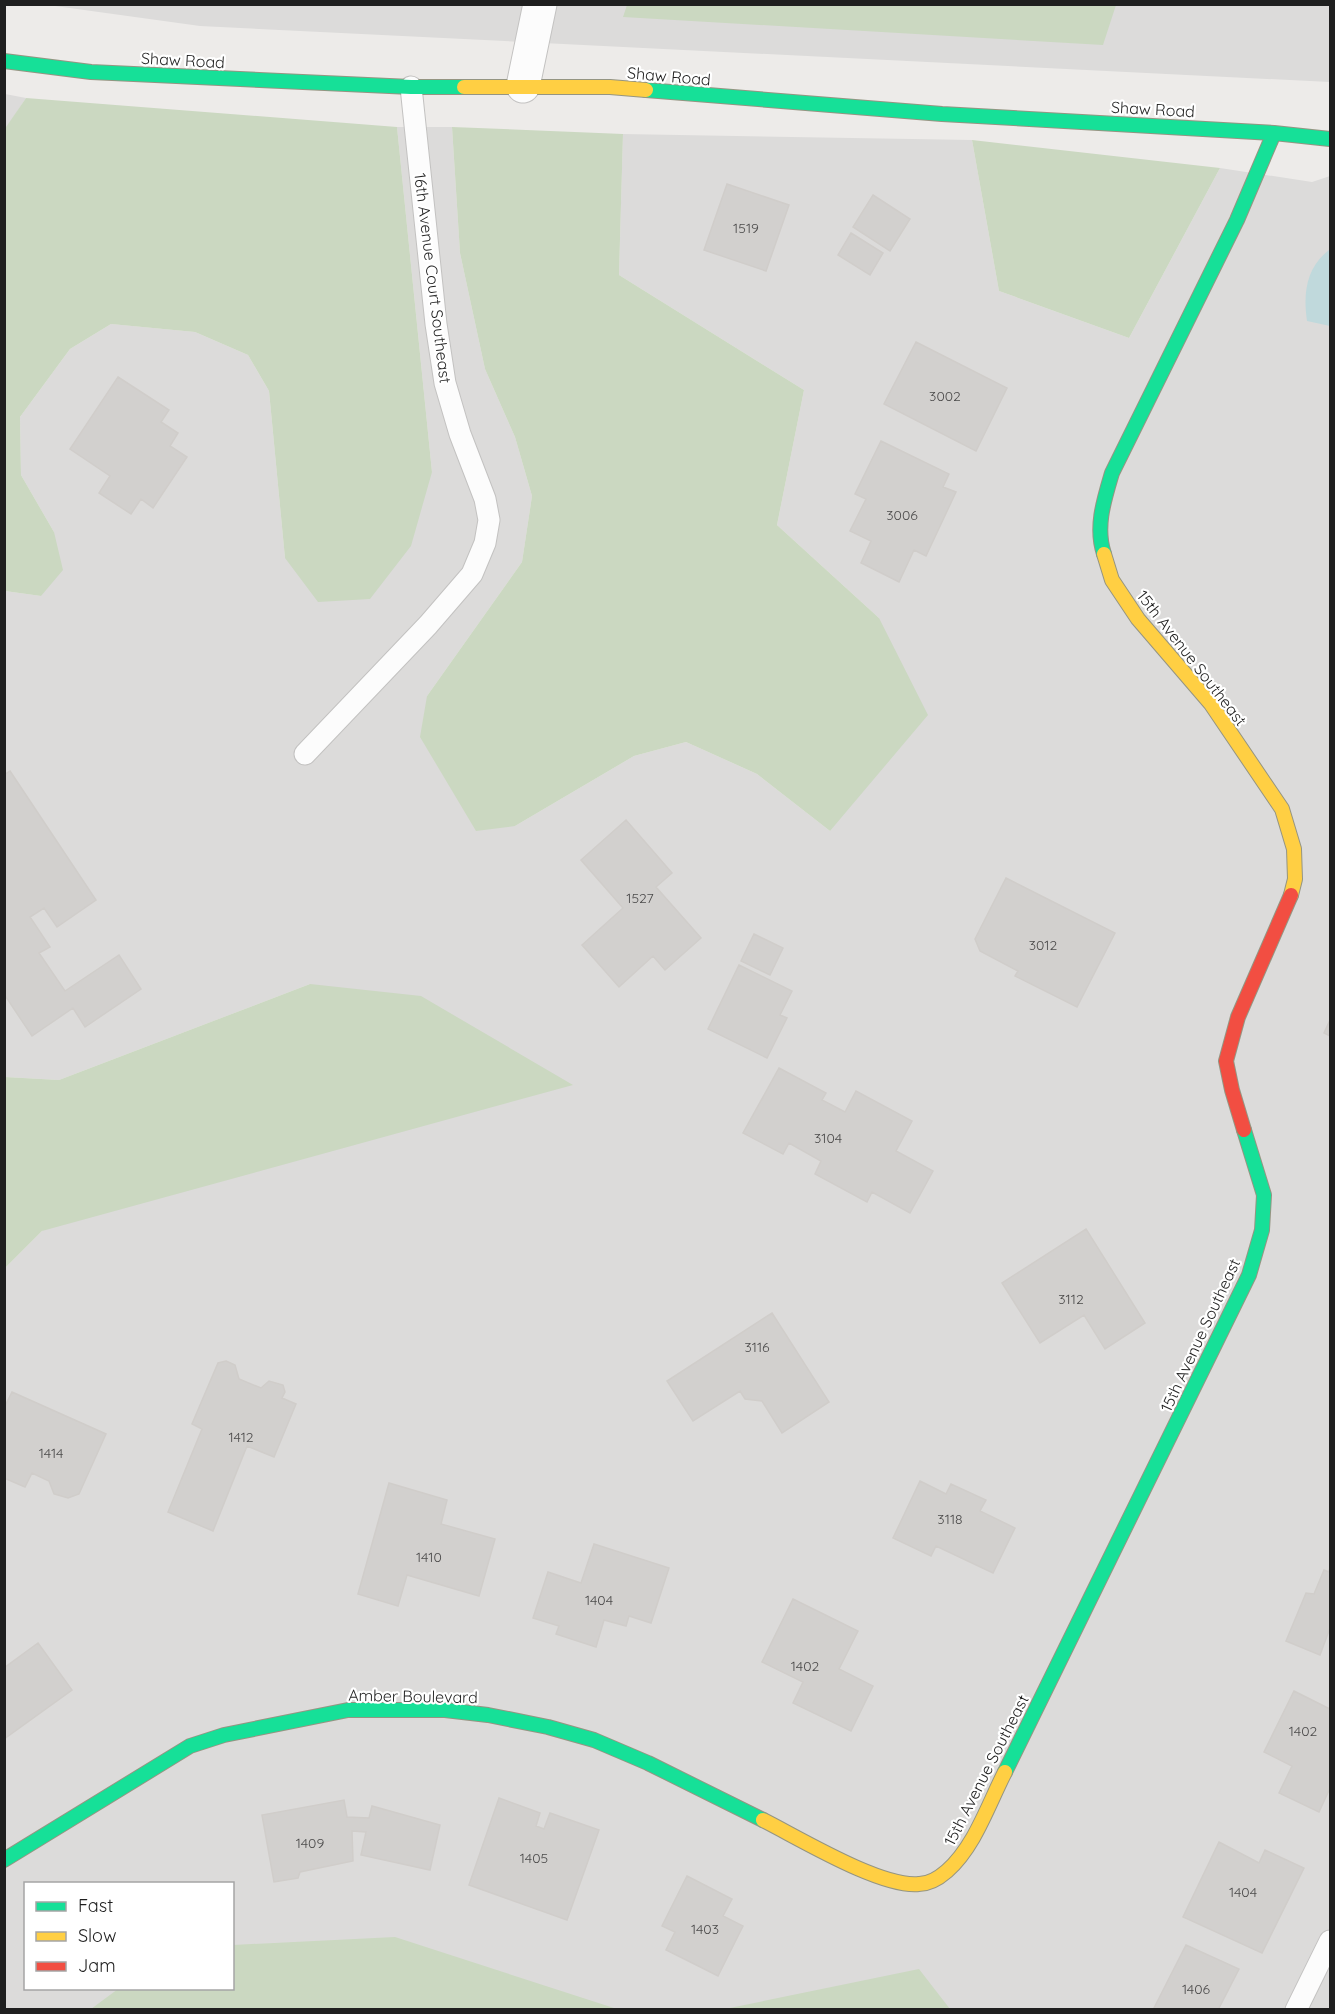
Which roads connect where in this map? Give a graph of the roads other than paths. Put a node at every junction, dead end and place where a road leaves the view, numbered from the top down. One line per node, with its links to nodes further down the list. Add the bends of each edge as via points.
1 (540, 4): 3 (street)
2 (4, 62): 4 (street, Shaw Road, via 91,72)
3 (523, 86): 4 (street, Shaw Road); 5 (street, Shaw Road, via 610,87 942,114)
4 (411, 87): 7 (lane, 16th Avenue Court Southeast, via 445,382 489,520 485,543 472,574)
5 (1274, 133): 6 (street, Shaw Road); 9 (street, 15th Avenue Southeast, via 1238,220 1112,473 1101,512 1100,542 1112,580 1138,619 1210,704 1282,809 1294,849 1295,879 1290,902 1238,1017 1226,1061 1264,1195 1262,1230 1250,1275 968,1847 943,1877)
6 (1330, 137)
7 (305, 754)
8 (4, 1860): 9 (street, Amber Boulevard, via 190,1746 265,1725 348,1710 445,1710 548,1727 594,1740 875,1876 897,1883)
9 (930, 1883)
10 (1330, 1941): 11 (lane)
11 (1296, 2010)

